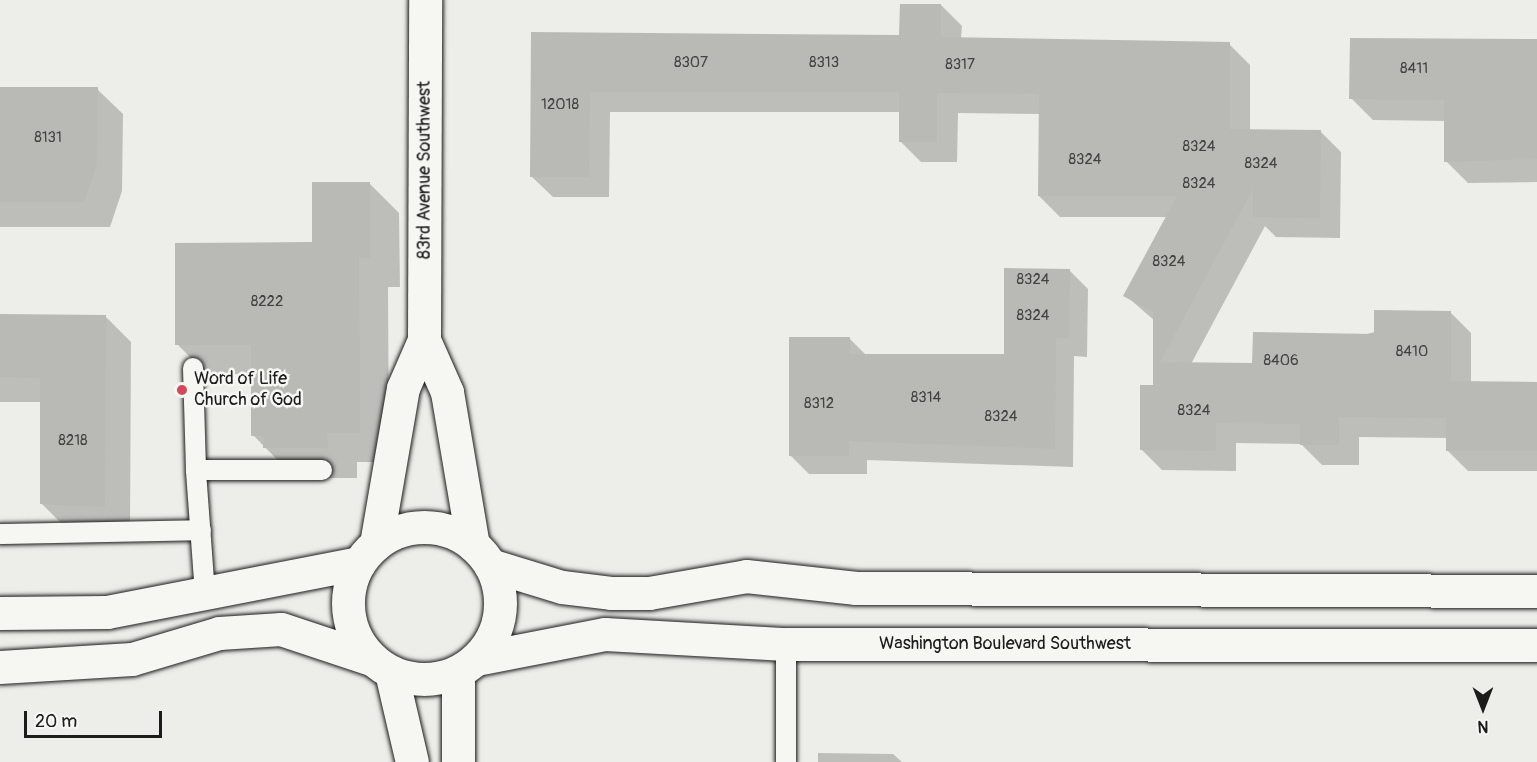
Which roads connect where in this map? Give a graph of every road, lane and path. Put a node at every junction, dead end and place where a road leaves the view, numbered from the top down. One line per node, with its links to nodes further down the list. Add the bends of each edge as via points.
1 (425, 0): 2 (main road, 83rd Avenue Southwest)
2 (424, 340): 8 (main road, 83rd Avenue Southwest, via 403,388); 9 (main road, 83rd Avenue Southwest, via 447,392)
3 (193, 368): 4 (lane)
4 (196, 470): 5 (lane); 6 (lane)
5 (322, 471)
6 (201, 530): 7 (lane); 11 (lane)
7 (0, 534)
8 (367, 554): 9 (main road, via 399,531 425,527 450,532); 11 (main road); 15 (main road, via 349,587 348,613 356,638)
9 (481, 555): 10 (main road, via 562,587 620,593 746,576 856,588); 16 (main road, via 500,604 493,633)
10 (1537, 591)
11 (205, 594): 12 (main road, via 107,612)
12 (0, 613)
13 (786, 644): 14 (main road, Washington Boulevard Southwest); 16 (main road, Washington Boulevard Southwest, via 605,634); 20 (lane)
14 (1537, 645)
15 (381, 665): 16 (main road, via 413,678); 17 (main road, via 281,629 219,633 132,658); 18 (main road)
16 (467, 665): 19 (main road)
17 (0, 667)
18 (412, 762)
19 (458, 762)
20 (786, 762)

